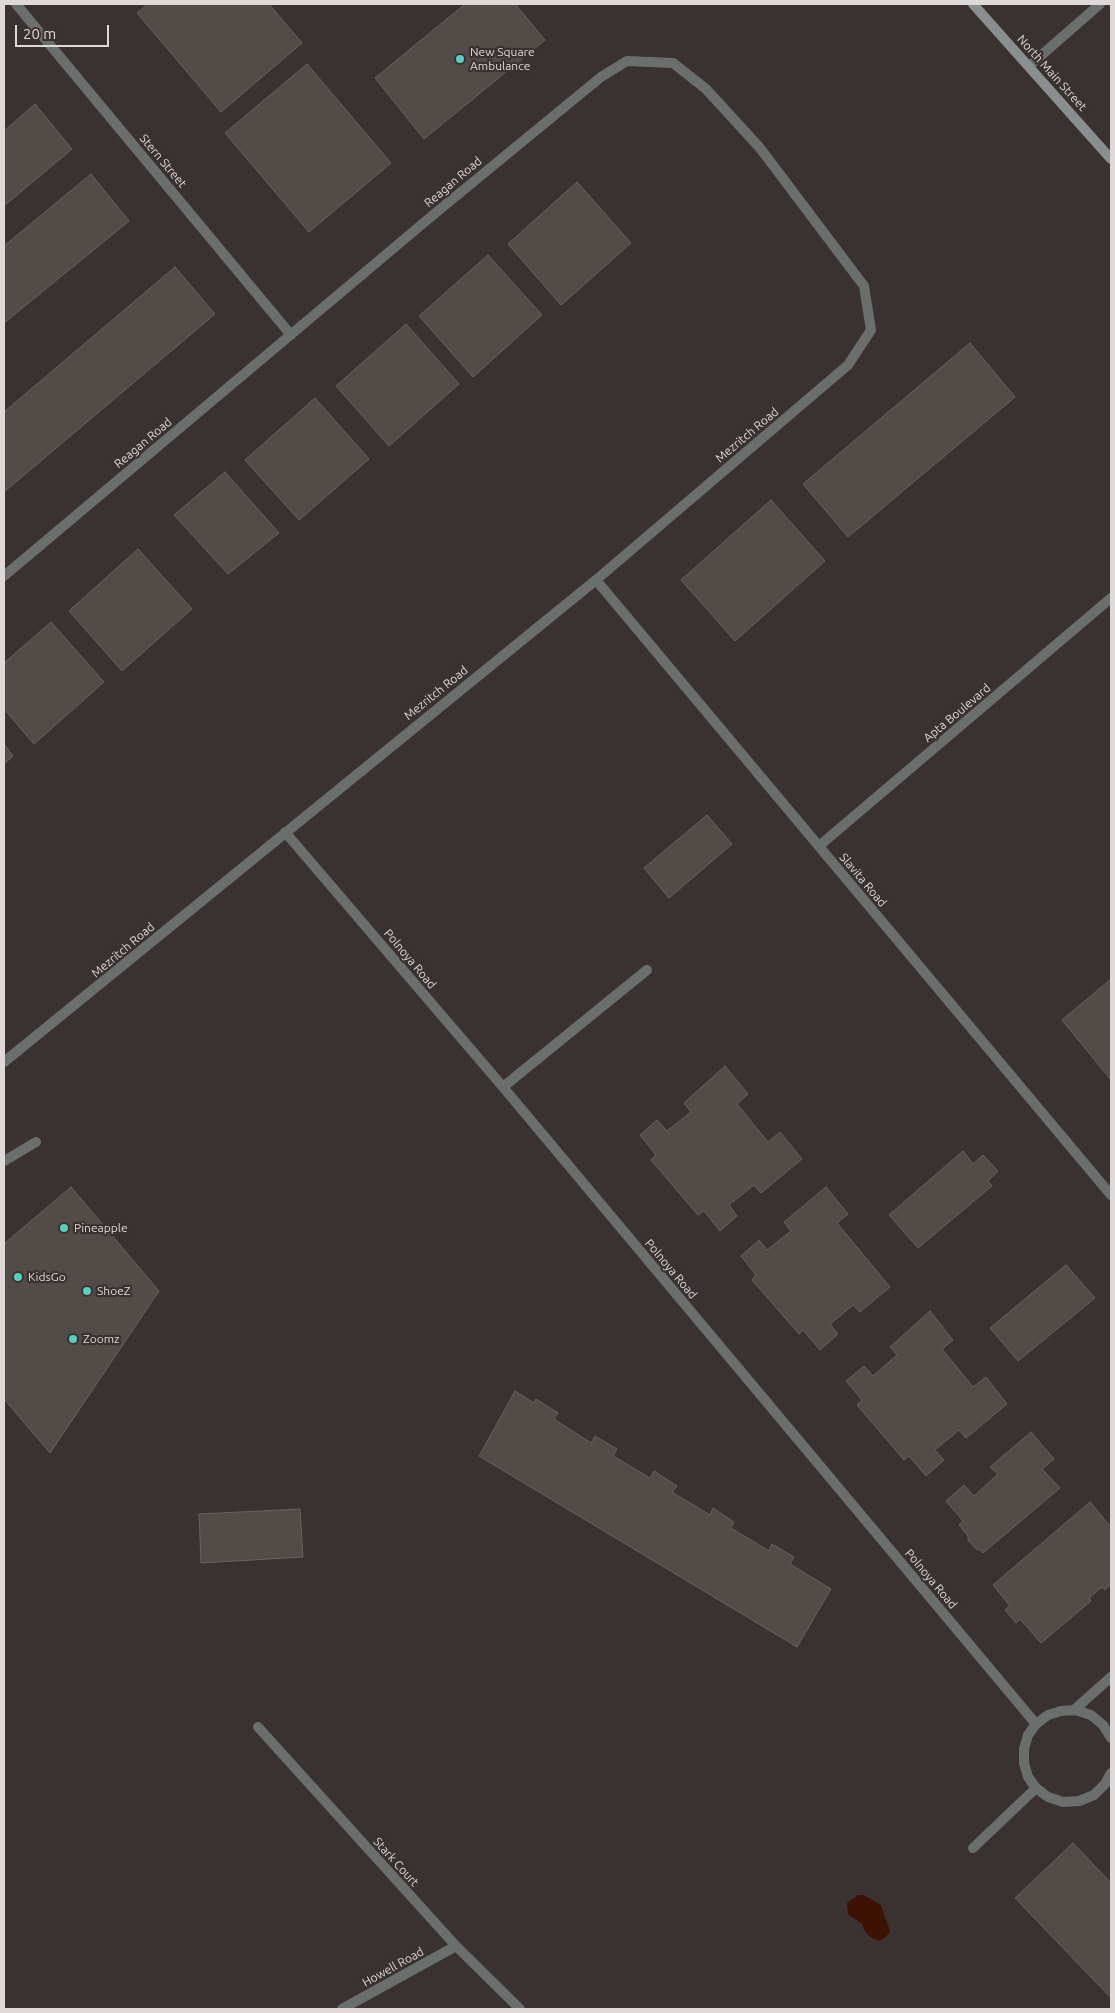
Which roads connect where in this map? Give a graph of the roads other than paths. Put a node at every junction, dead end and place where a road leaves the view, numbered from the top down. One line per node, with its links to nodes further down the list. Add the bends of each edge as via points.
1 (16, 4): 7 (street, Stern Street)
2 (973, 4): 4 (main road, North Main Street)
3 (1100, 4): 4 (street)
4 (1029, 66): 5 (main road, North Main Street)
5 (1111, 159)
6 (871, 330): 7 (street, Reagan Road, via 864,286 760,148 706,89 672,63 627,61 601,77); 9 (street, Mezritch Road, via 848,365)
7 (291, 335): 8 (street, Reagan Road)
8 (4, 576)
9 (596, 580): 11 (street, Mezritch Road); 12 (street, Slavita Road)
10 (1111, 598): 12 (street, Apta Boulevard)
11 (285, 832): 14 (street, Mezritch Road); 15 (street, Polnoya Road)
12 (819, 846): 18 (street, Slavita Road)
13 (647, 970): 15 (street)
14 (4, 1062)
15 (503, 1087): 21 (street, Polnoya Road)
16 (36, 1142): 17 (street)
17 (4, 1161)
18 (1111, 1195)
19 (1111, 1677): 20 (street)
20 (1074, 1710): 21 (street, via 1048,1715); 23 (street, via 1091,1715)
21 (1036, 1724): 25 (street, via 1024,1749 1028,1777)
22 (258, 1727): 27 (street, Stark Court)
23 (1111, 1738)
24 (1111, 1773): 25 (street, via 1106,1784 1094,1795 1079,1801 1063,1802)
25 (1036, 1788): 26 (street)
26 (973, 1848)
27 (456, 1946): 28 (street, Howell Road); 29 (street, Stark Court)
28 (342, 2009)
29 (520, 2009)

